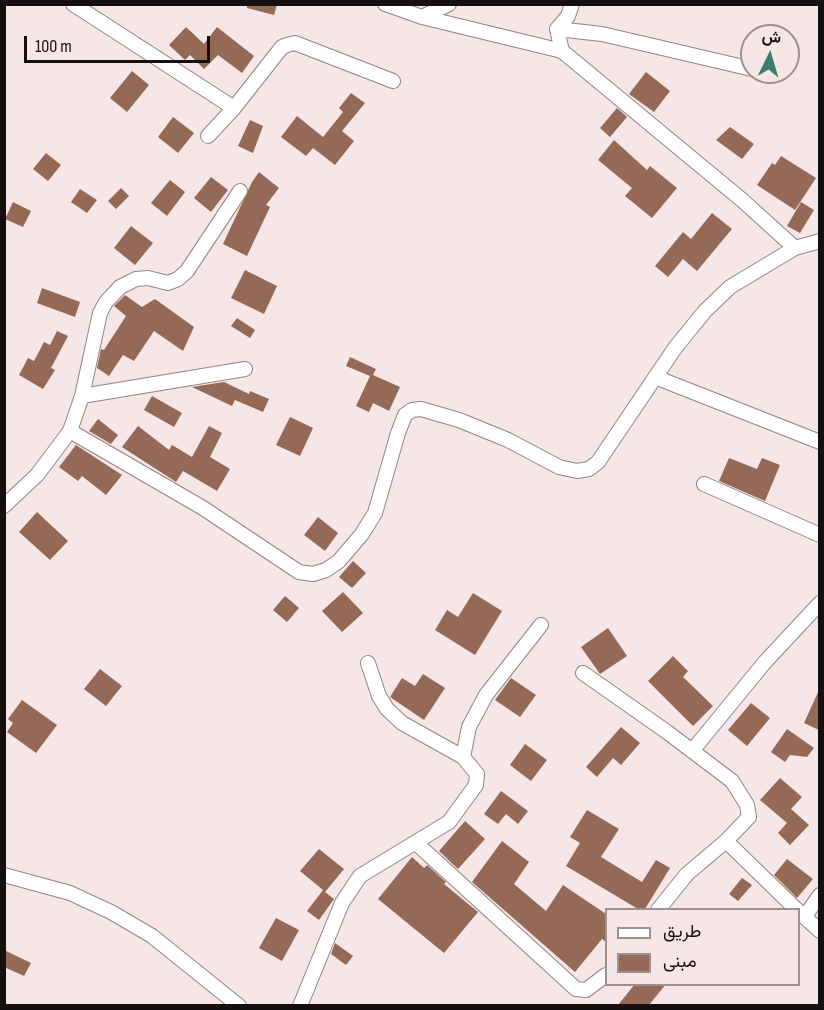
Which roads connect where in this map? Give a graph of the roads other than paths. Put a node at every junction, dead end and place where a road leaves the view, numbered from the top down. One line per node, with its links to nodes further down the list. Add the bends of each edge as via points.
1 (73, 4): 10 (street)
2 (385, 4): 5 (street)
3 (449, 4): 5 (street)
4 (572, 4): 6 (street)
5 (422, 17): 7 (street)
6 (557, 29): 7 (street); 8 (street, via 602,34)
7 (562, 51): 14 (street)
8 (740, 66)
9 (393, 81): 10 (street, via 295,43 282,47)
10 (234, 108): 11 (street)
11 (208, 136)
12 (240, 191): 17 (street, via 178,279 168,283 136,279 120,287 106,302 100,313)
13 (819, 241): 14 (street)
14 (795, 248): 16 (street, via 730,287 705,311)
15 (245, 369): 17 (street)
16 (655, 377): 18 (street, via 598,462 583,470 559,467 459,420 412,410 405,415 398,433 375,513 339,561 313,574 299,572 202,508); 19 (street)
17 (82, 396): 18 (street)
18 (70, 431): 21 (street, via 37,476)
19 (819, 442)
20 (704, 484): 22 (street)
21 (4, 506)
22 (819, 535)
23 (819, 603): 27 (street)
24 (541, 625): 28 (street, via 486,695 470,727)
25 (368, 663): 28 (street, via 387,709 402,723)
26 (583, 673): 27 (street)
27 (692, 751): 29 (street, via 732,782 747,805 749,817)
28 (463, 757): 30 (street, via 477,774 476,785 449,822)
29 (726, 841): 33 (street, via 687,873); 34 (street)
30 (416, 843): 37 (street, via 576,989 586,990); 39 (street, via 360,876 342,903)
31 (4, 875): 38 (street, via 70,893 111,912 152,936)
32 (819, 895): 35 (street)
33 (659, 908)
34 (796, 908)
35 (800, 912): 36 (street)
36 (819, 931)
37 (605, 976)
38 (239, 1005)
39 (300, 1005)

